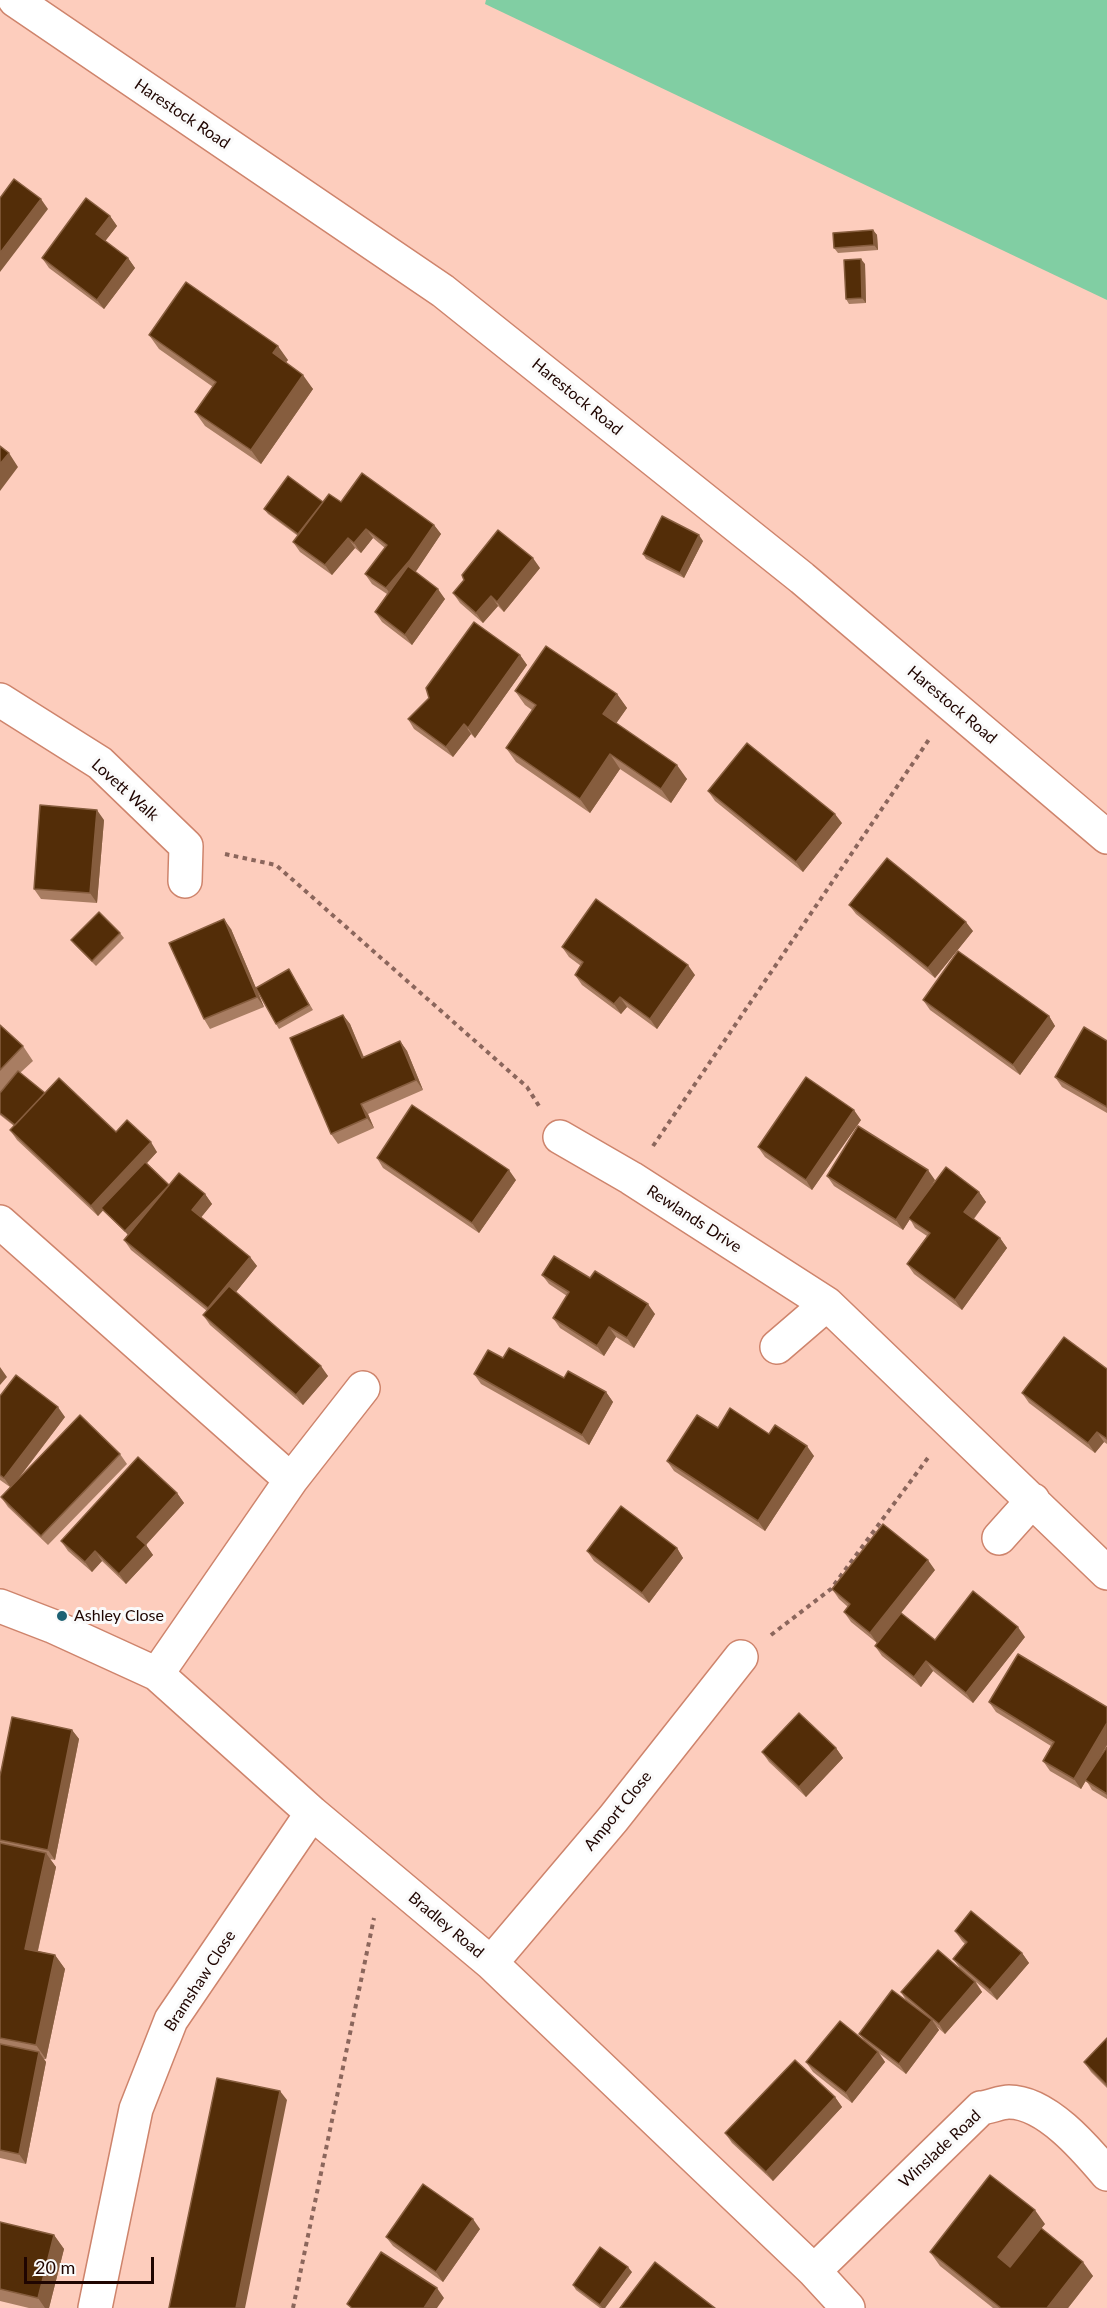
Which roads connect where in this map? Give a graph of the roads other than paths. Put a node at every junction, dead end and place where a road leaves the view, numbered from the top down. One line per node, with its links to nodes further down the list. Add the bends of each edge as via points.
1 (15, 0): 3 (street, Harestock Road, via 443,291 793,571)
2 (0, 700): 4 (street, Lovett Walk, via 100,763 186,846)
3 (1107, 837)
4 (185, 881)
5 (560, 1137): 7 (street, Rewlands Drive)
6 (0, 1222): 10 (street)
7 (827, 1304): 8 (street); 11 (street, Rewlands Drive)
8 (777, 1347)
9 (363, 1388): 10 (street)
10 (291, 1480): 16 (street)
11 (1033, 1500): 12 (street); 13 (street, Rewlands Drive)
12 (999, 1538)
13 (1107, 1573)
14 (0, 1606): 16 (street, Bradley Road)
15 (741, 1658): 18 (street, Amport Close, via 613,1819)
16 (158, 1674): 17 (street, Bradley Road)
17 (312, 1813): 18 (street, Bradley Road); 21 (street, Bramshaw Close, via 171,2020 136,2109)
18 (491, 1963): 20 (street, Bradley Road)
19 (1107, 2174): 20 (street, Winslade Road, via 1081,2144 1037,2109 1010,2102 981,2108)
20 (814, 2271): 22 (street, Bradley Road)
21 (95, 2308)
22 (848, 2308)

